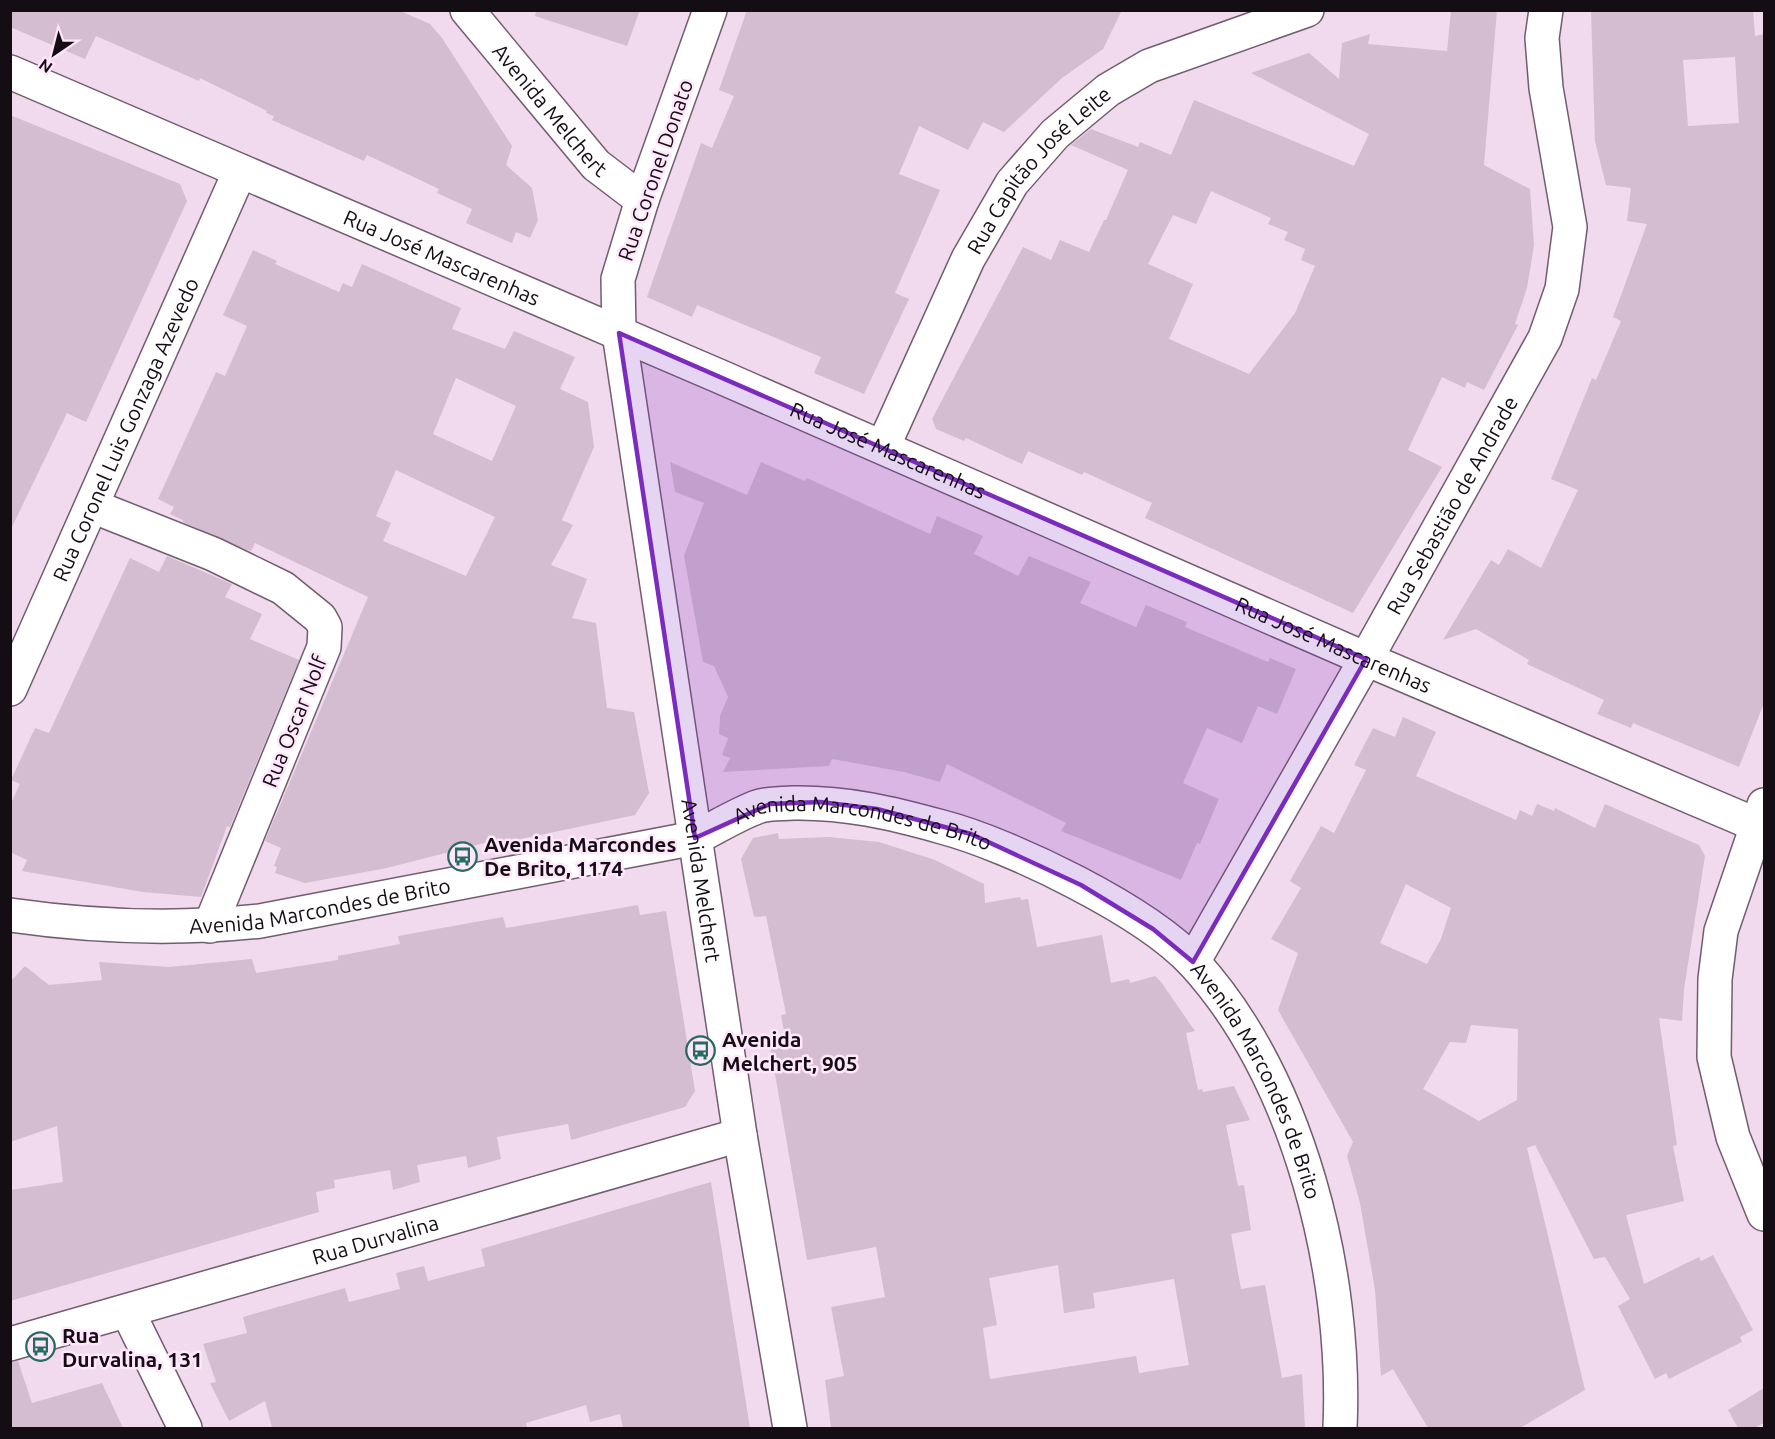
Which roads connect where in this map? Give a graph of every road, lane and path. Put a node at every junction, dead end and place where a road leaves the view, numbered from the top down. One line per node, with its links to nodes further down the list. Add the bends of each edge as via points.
1 (467, 10): 7 (street, Avenida Melchert, via 596,165)
2 (710, 10): 7 (street, Rua Coronel Donato)
3 (1307, 10): 9 (street, Rua Capitão José Leite, via 1149,66 1108,90 1054,134 1012,183 968,259)
4 (1546, 10): 11 (street, Rua Sebastião de Andrade, via 1542,38 1546,88 1570,227 1563,289 1545,338)
5 (10, 72): 6 (street, Rua José Mascarenhas)
6 (240, 171): 8 (street, Rua José Mascarenhas); 10 (street, Rua Coronel Luis Gonzaga Azevedo)
7 (642, 200): 8 (street, Rua Coronel Donato, via 618,279)
8 (619, 333): 9 (street, Rua José Mascarenhas); 14 (street, Avenida Melchert)
9 (883, 447): 11 (street, Rua José Mascarenhas)
10 (92, 506): 12 (street, Rua Coronel Luis Gonzaga Azevedo); 16 (street, Rua Oscar Nolf, via 213,554 283,588 311,608 325,627 324,647)
11 (1366, 659): 13 (street, Rua José Mascarenhas); 17 (street, Rua Sebastião de Andrade)
12 (10, 688)
13 (1762, 819): 19 (street, via 1721,931 1715,980 1714,1058 1733,1137)
14 (695, 838): 16 (street, Avenida Marcondes de Brito, via 336,908); 17 (street, Avenida Marcondes de Brito, via 756,807 770,804 820,802 877,809 971,834 1081,885 1153,929); 18 (street, Avenida Melchert)
15 (10, 915): 16 (street, Avenida Marcondes de Brito, via 122,927)
16 (210, 926)
17 (1193, 962): 24 (street, Avenida Marcondes de Brito, via 1239,1020 1282,1109 1310,1180 1335,1311)
18 (740, 1135): 20 (street, Rua Durvalina); 23 (street, Avenida Melchert)
19 (1764, 1214)
20 (128, 1312): 21 (street, Rua Durvalina); 22 (street)
21 (10, 1344)
22 (185, 1428)
23 (790, 1428)
24 (1341, 1428)

